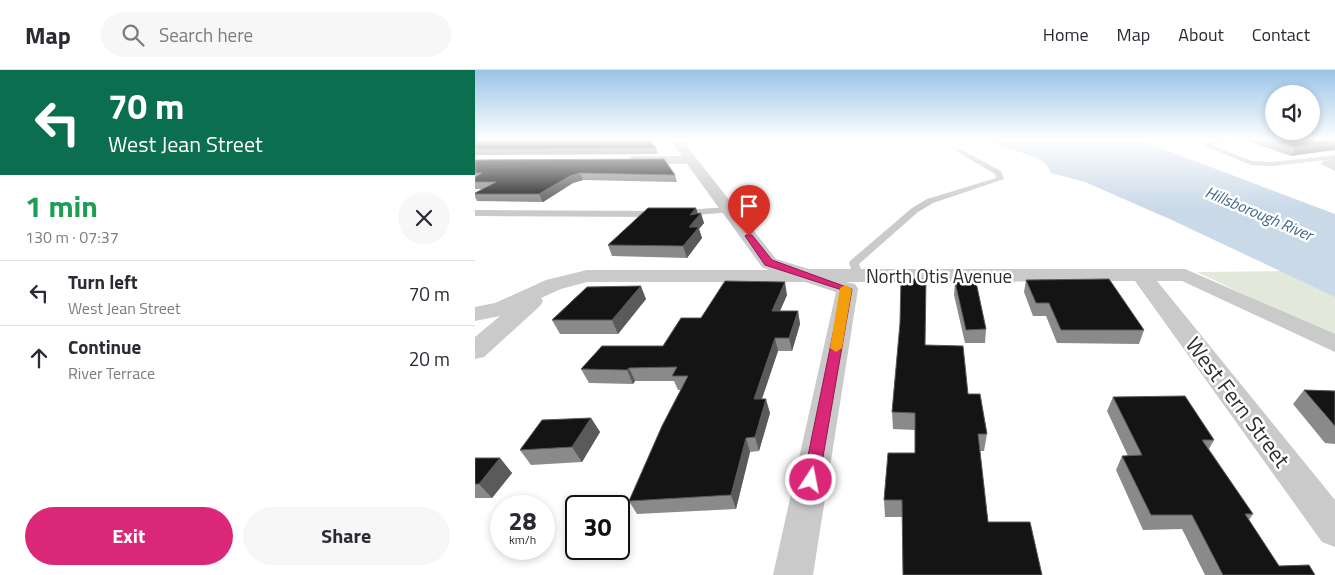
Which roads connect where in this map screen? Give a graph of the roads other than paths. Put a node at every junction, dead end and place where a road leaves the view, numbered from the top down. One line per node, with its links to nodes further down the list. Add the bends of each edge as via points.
1 (693, 163): 5 (street)
2 (980, 163): 8 (lane, via 998,173 1001,179 930,201 915,210 854,263)
3 (1250, 163): 4 (lane)
4 (1285, 163)
5 (729, 210): 6 (lane, via 642,214); 7 (street, via 769,262)
6 (475, 213)
7 (807, 275): 8 (street, North Otis Avenue); 10 (street, North Otis Avenue, via 587,276); 15 (street, via 847,289)
8 (857, 275): 9 (street, North Otis Avenue)
9 (1141, 275): 12 (street, North Otis Avenue, via 1185,275); 14 (street, West Fern Street)
10 (550, 286): 11 (street, North Otis Avenue, via 509,304); 13 (street)
11 (475, 314)
12 (1335, 344)
13 (475, 351)
14 (1335, 529)
15 (793, 575)

